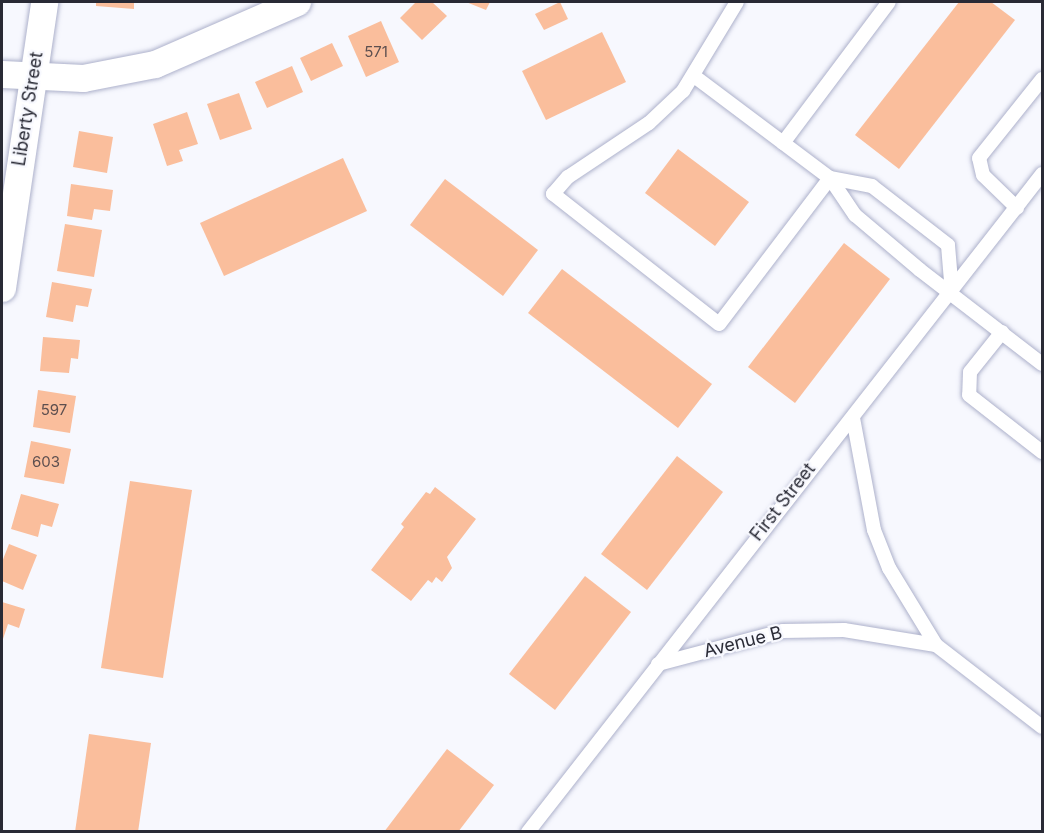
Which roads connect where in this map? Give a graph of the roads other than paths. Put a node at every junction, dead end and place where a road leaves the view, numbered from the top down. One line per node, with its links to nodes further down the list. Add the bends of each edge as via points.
1 (44, 2): 7 (street, Liberty Street)
2 (297, 2): 7 (street, via 155,64 83,78)
3 (737, 2): 6 (lane)
4 (889, 2): 9 (lane)
5 (2, 74): 7 (street)
6 (694, 76): 9 (lane); 11 (lane, via 649,123 568,177 553,194 719,324)
7 (33, 78): 13 (street, Liberty Street)
8 (1042, 79): 12 (lane, via 979,159 983,175)
9 (783, 143): 11 (lane)
10 (1042, 174): 12 (lane, First Street)
11 (830, 178): 14 (lane, via 855,215); 14 (lane, via 872,186 948,245)
12 (1017, 208): 14 (lane, First Street)
13 (2, 288)
14 (952, 293): 15 (lane); 17 (lane, First Street)
15 (1002, 332): 16 (lane); 18 (lane, via 970,372 969,394)
16 (1042, 364)
17 (853, 418): 19 (lane, Avenue B, via 874,530 889,568); 20 (lane, First Street, via 810,466)
18 (1042, 452)
19 (936, 645): 20 (lane, Avenue B, via 844,630 783,631); 21 (lane, Avenue B)
20 (658, 664): 22 (lane, First Street)
21 (1042, 727)
22 (528, 831)

